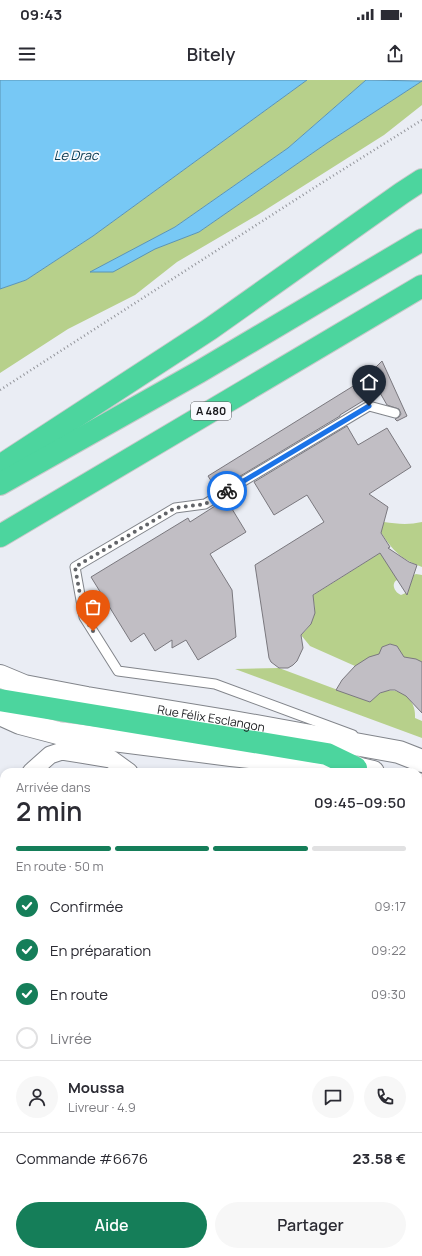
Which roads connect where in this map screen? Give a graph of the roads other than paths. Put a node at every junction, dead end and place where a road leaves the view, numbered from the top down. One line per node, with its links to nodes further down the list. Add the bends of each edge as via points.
1 (422, 180): 5 (highway, via 210,329)
2 (422, 240): 6 (highway, via 199,372)
3 (422, 286): 7 (highway, A 480)
4 (395, 412): 11 (lane, via 369,406 205,504 175,508 75,567 84,617 118,671 215,684)
5 (0, 466)
6 (0, 484)
7 (0, 536)
8 (0, 676): 11 (street, Rue Félix Esclangon, via 24,686)
9 (0, 700): 16 (highway, via 327,754)
10 (0, 714): 15 (street, via 58,734)
11 (399, 752): 12 (street, Rue Félix Esclangon)
12 (422, 761)
13 (35, 768): 14 (street, via 50,755 62,751 112,759)
14 (124, 768)
15 (347, 768)
16 (360, 768)

